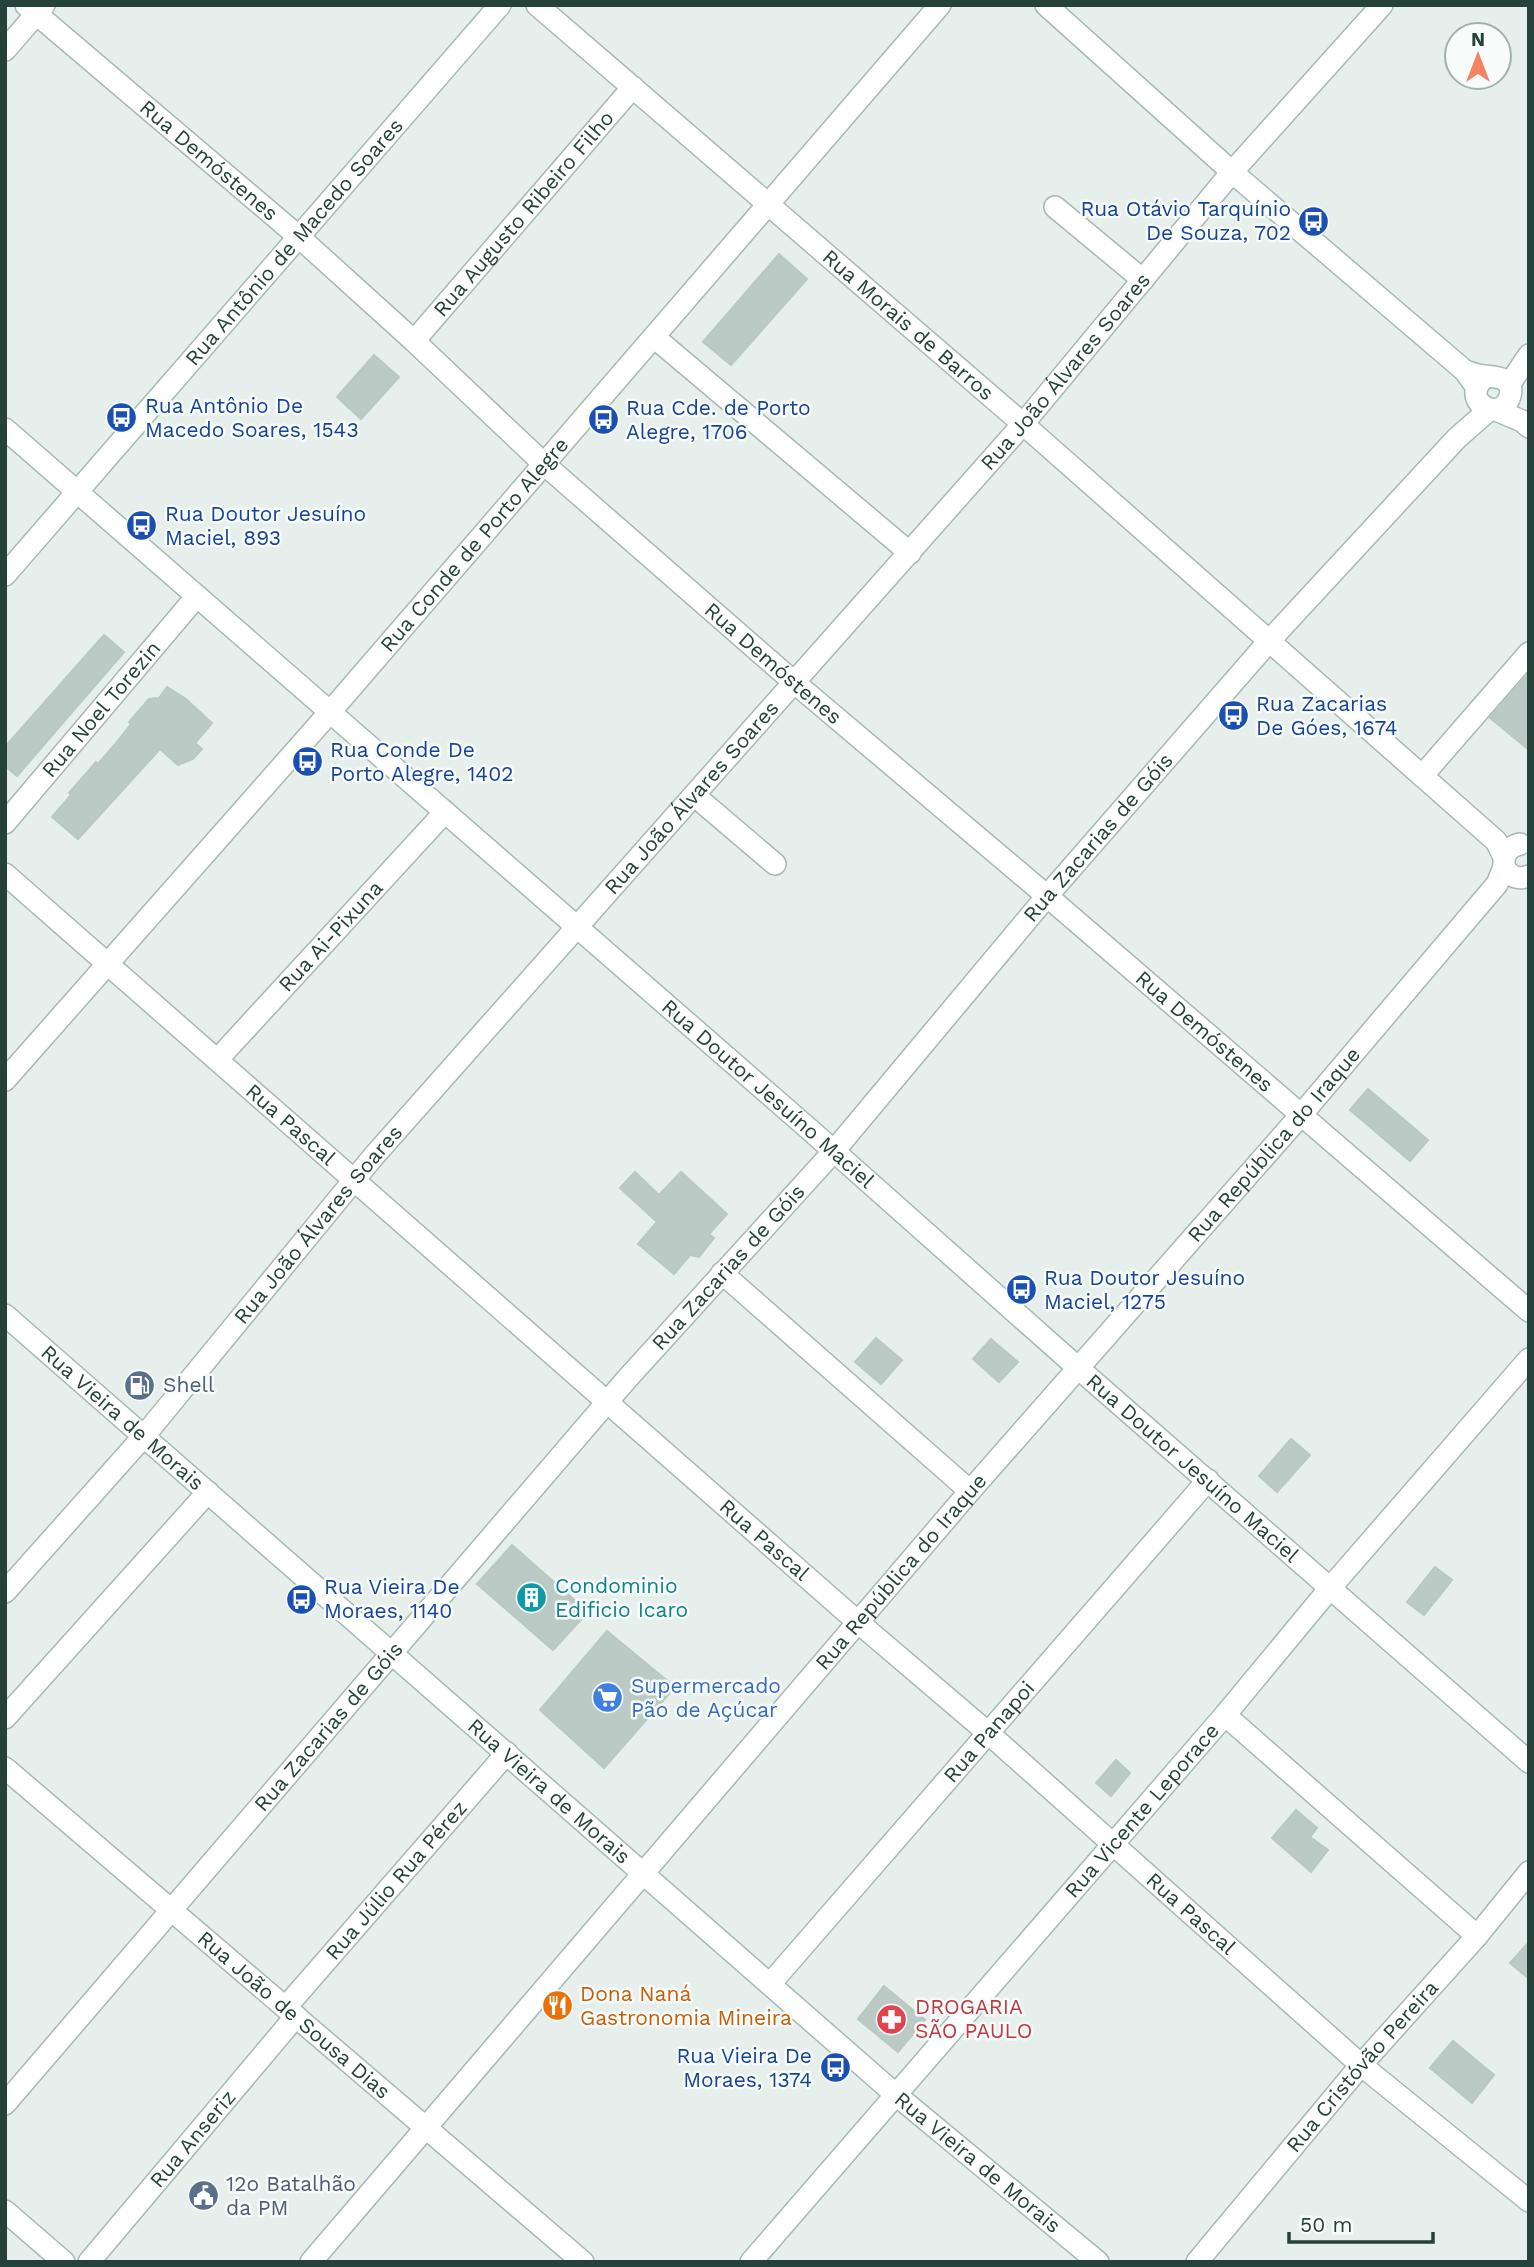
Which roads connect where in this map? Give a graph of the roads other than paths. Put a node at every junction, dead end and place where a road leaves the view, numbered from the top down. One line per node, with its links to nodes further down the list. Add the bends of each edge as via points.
1 (500, 5): 12 (street, Rua Antônio de Macedo Soares)
2 (537, 5): 8 (street, Rua Morais de Barros)
3 (940, 5): 10 (street, Rua Conde de Porto Alegre)
4 (1046, 5): 9 (street)
5 (1382, 5): 9 (street, Rua João Álvares Soares)
6 (35, 8): 7 (street); 12 (street, Rua Demóstenes)
7 (5, 50)
8 (633, 87): 10 (street, Rua Morais de Barros); 15 (street, Rua Augusto Ribeiro Filho)
9 (1232, 172): 13 (street, Rua João Álvares Soares); 17 (street)
10 (769, 205): 14 (street, Rua Conde de Porto Alegre); 18 (street, Rua Morais de Barros)
11 (1055, 207): 13 (street)
12 (299, 237): 15 (street, Rua Demóstenes); 22 (street, Rua Antônio de Macedo Soares)
13 (1143, 280): 18 (street, Rua João Álvares Soares)
14 (654, 337): 21 (street, Rua Conde de Porto Alegre); 23 (street)
15 (414, 341): 21 (street, Rua Demóstenes)
16 (1527, 357): 17 (street, Rua Zacarias de Góis)
17 (1489, 390): 19 (street); 26 (street, Rua Zacarias de Góis, via 1457,438)
18 (1023, 424): 23 (street, Rua João Álvares Soares); 26 (street, Rua Morais de Barros)
19 (1525, 424)
20 (5, 429): 22 (street, Rua Doutor Jesuíno Maciel)
21 (544, 464): 28 (street, Rua Demóstenes); 29 (street, Rua Conde de Porto Alegre)
22 (78, 493): 24 (street, Rua Antônio de Macedo Soares); 25 (street, Rua Doutor Jesuíno Maciel)
23 (910, 554): 28 (street, Rua João Álvares Soares)
24 (5, 575)
25 (197, 596): 29 (street, Rua Doutor Jesuíno Maciel); 33 (street, Rua Noel Torezin)
26 (1270, 640): 30 (street, Rua Morais de Barros); 37 (street, Rua Zacarias de Góis)
27 (1529, 653): 30 (street)
28 (795, 684): 31 (street, Rua João Álvares Soares); 37 (street, Rua Demóstenes)
29 (330, 712): 32 (street, Rua Doutor Jesuíno Maciel); 39 (street, Rua Conde de Porto Alegre)
30 (1422, 776): 34 (street, Rua Morais de Barros)
31 (695, 796): 35 (street); 38 (street, Rua João Álvares Soares)
32 (445, 812): 38 (street, Rua Doutor Jesuíno Maciel); 40 (street, Rua Ai-Pixuna)
33 (5, 823)
34 (1517, 862): 42 (street, Rua República do Iraque)
35 (775, 864)
36 (5, 874): 39 (street, Rua Pascal)
37 (1047, 896): 42 (street, Rua Demóstenes); 43 (street, Rua Zacarias de Góis)
38 (578, 927): 43 (street, Rua Doutor Jesuíno Maciel); 44 (street, Rua João Álvares Soares)
39 (109, 964): 40 (street, Rua Pascal); 41 (street, Rua Conde de Porto Alegre)
40 (217, 1060): 44 (street, Rua Pascal)
41 (5, 1080)
42 (1301, 1115): 46 (street, Rua Demóstenes); 49 (street, Rua República do Iraque)
43 (834, 1151): 45 (street, Rua Zacarias de Góis); 49 (street, Rua Doutor Jesuíno Maciel)
44 (353, 1181): 50 (street, Rua Pascal); 51 (street, Rua João Álvares Soares)
45 (722, 1273): 50 (street, Rua Zacarias de Góis); 53 (street)
46 (1529, 1311)
47 (5, 1315): 51 (street, Rua Vieira de Morais)
48 (1529, 1359): 55 (street, Rua Vicente Leporace)
49 (1077, 1367): 52 (street, Rua Doutor Jesuíno Maciel); 53 (street, Rua República do Iraque)
50 (609, 1402): 57 (street, Rua Pascal); 58 (street, Rua Zacarias de Góis)
51 (144, 1436): 54 (street, Rua Vieira de Morais); 56 (street, Rua João Álvares Soares)
52 (1208, 1480): 55 (street, Rua Doutor Jesuíno Maciel); 61 (street, Rua Panapoi)
53 (970, 1491): 57 (street, Rua República do Iraque)
54 (208, 1492): 58 (street, Rua Vieira de Morais); 60 (street)
55 (1331, 1587): 59 (street, Rua Vicente Leporace); 63 (street, Rua Doutor Jesuíno Maciel)
56 (5, 1592)
57 (859, 1623): 61 (street, Rua Pascal); 67 (street, Rua República do Iraque)
58 (392, 1654): 62 (street, Rua Vieira de Morais); 68 (street, Rua Zacarias de Góis)
59 (1225, 1715): 65 (street, Rua Vicente Leporace); 69 (street)
60 (5, 1718)
61 (987, 1732): 65 (street, Rua Pascal); 70 (street, Rua Panapoi)
62 (507, 1753): 67 (street, Rua Vieira de Morais); 71 (street, Rua Júlio Rua Pérez)
63 (1529, 1762)
64 (5, 1768): 68 (street, Rua João de Sousa Dias)
65 (1112, 1845): 72 (street, Rua Pascal); 73 (street, Rua Vicente Leporace)
66 (1529, 1872): 69 (street, Rua Cristóvão Pereira)
67 (644, 1874): 70 (street, Rua Vieira de Morais); 75 (street, Rua República do Iraque)
68 (173, 1910): 71 (street, Rua João de Sousa Dias); 74 (street, Rua Zacarias de Góis)
69 (1478, 1936): 72 (street, Rua Cristóvão Pereira)
70 (770, 1984): 73 (street, Rua Vieira de Morais)
71 (291, 2011): 75 (street, Rua João de Sousa Dias); 79 (street, Rua Anseriz)
72 (1362, 2065): 76 (street, Rua Pascal); 84 (street, Rua Cristóvão Pereira)
73 (895, 2094): 82 (street, Rua Vicente Leporace); 83 (street, Rua Vieira de Morais)
74 (5, 2104)
75 (426, 2128): 80 (street, Rua República do Iraque); 81 (street, Rua João de Sousa Dias)
76 (1529, 2202)
77 (5, 2211): 78 (street)
78 (64, 2262)
79 (89, 2262)
80 (311, 2262)
81 (583, 2262)
82 (751, 2262)
83 (1098, 2262)
84 (1197, 2262)

